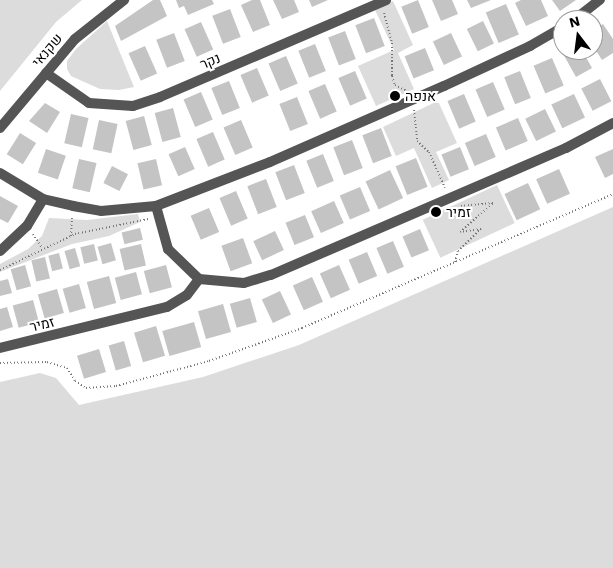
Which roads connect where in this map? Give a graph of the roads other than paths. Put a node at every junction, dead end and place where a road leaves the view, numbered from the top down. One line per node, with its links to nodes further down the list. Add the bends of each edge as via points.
1 (124, 0): 6 (street, שקנאי, via 74,39)
2 (600, 0): 4 (street)
3 (383, 1): 6 (street, נקר, via 133,106 89,103)
4 (587, 10)
5 (553, 33): 11 (street, via 411,101 270,162)
6 (46, 73): 8 (street, שקנאי)
7 (613, 123): 13 (street, via 566,148 271,275 244,283)
8 (0, 128)
9 (0, 173): 10 (street)
10 (43, 199): 11 (street, via 101,210); 12 (street, via 27,226)
11 (156, 206): 13 (street, via 168,249)
12 (0, 251)
13 (199, 279): 14 (street, זמיר, via 187,295 167,307)
14 (0, 348)

